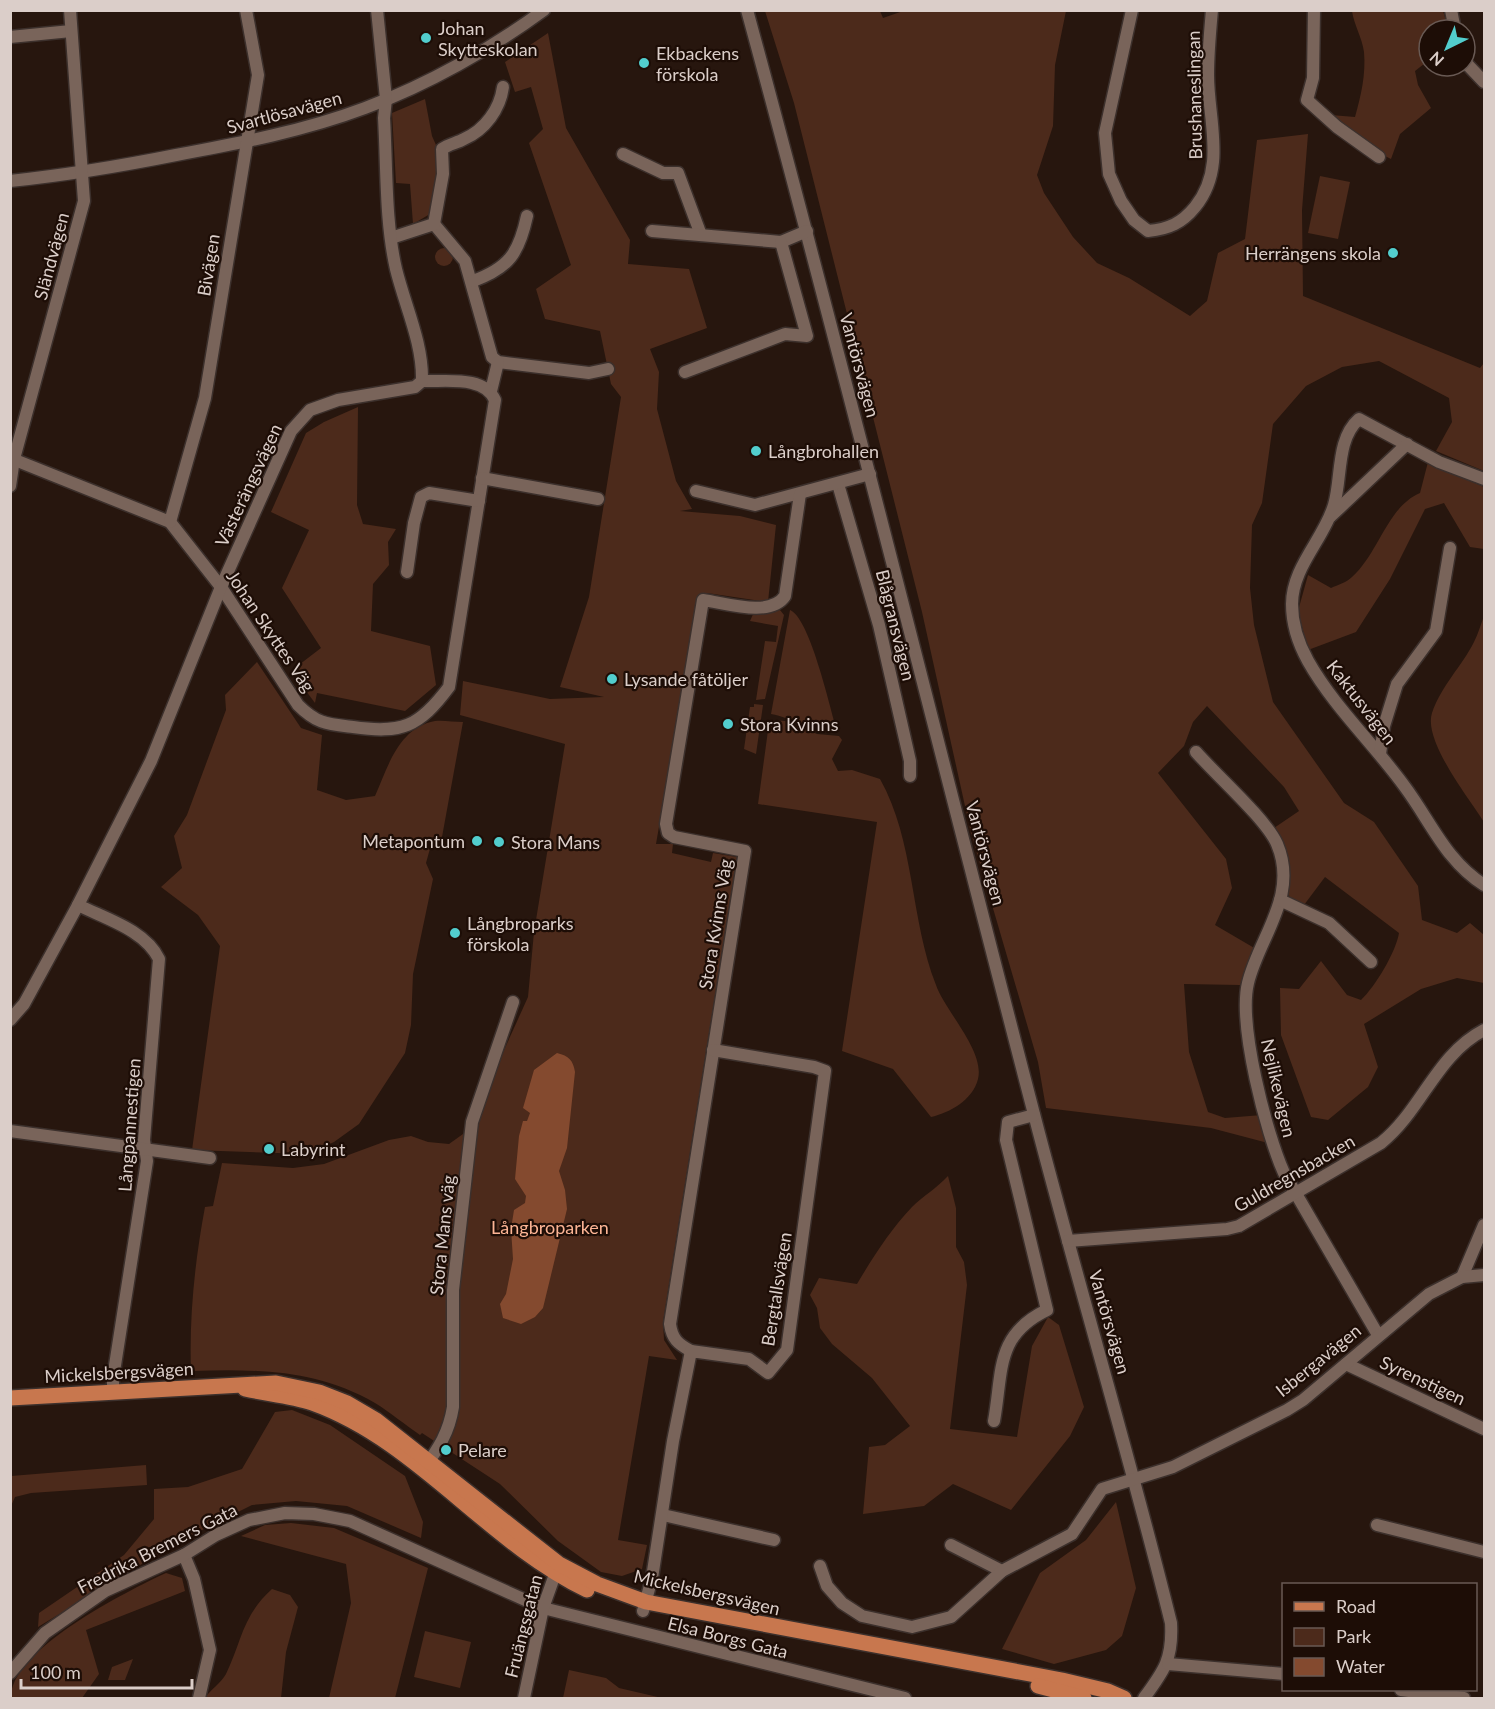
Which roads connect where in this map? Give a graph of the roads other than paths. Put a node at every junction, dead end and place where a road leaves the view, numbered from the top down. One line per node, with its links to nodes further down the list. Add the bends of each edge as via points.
1 (70, 10): 9 (street, Sländvägen)
2 (246, 10): 13 (street, Bivägen, via 258,75)
3 (377, 10): 12 (street)
4 (544, 10): 12 (street, Svartlösavägen, via 463,62)
5 (747, 10): 21 (street, Vantörsvägen)
6 (1132, 10): 7 (street, Brushaneslingan, via 1105,133 1109,174 1121,201 1134,220 1148,231 1167,229 1186,218 1202,199 1212,175 1215,149 1208,75)
7 (1212, 10)
8 (1314, 10): 15 (street, via 1313,78 1307,100)
9 (71, 31): 10 (street); 16 (street, Sländvägen)
10 (10, 38)
11 (503, 87): 19 (street, via 490,118 472,135 442,149)
12 (386, 99): 13 (street, Svartlösavägen, via 313,125); 23 (street)
13 (248, 142): 16 (street, Svartlösavägen); 43 (street, Bivägen, via 205,398)
14 (623, 154): 22 (street, via 663,173 678,173)
15 (1379, 157)
16 (84, 174): 17 (street, Svartlösavägen); 32 (street, Sländvägen, via 84,201)
17 (10, 181)
18 (527, 216): 25 (street, via 519,246 508,261 492,274)
19 (435, 224): 23 (street); 25 (street, via 457,248)
20 (652, 231): 22 (street)
21 (807, 231): 24 (street); 33 (street, Vantörsvägen)
22 (701, 235): 24 (street)
23 (391, 238): 29 (street, via 422,361)
24 (781, 242): 28 (street, via 807,336 785,334)
25 (473, 281): 26 (street, via 492,357)
26 (498, 362): 27 (street, via 589,373); 30 (street, Johan Skyttes Väg)
27 (608, 369)
28 (685, 372)
29 (422, 381): 30 (street, via 481,383); 46 (street, Västerängsvägen, via 415,387 338,400 310,410 291,431)
30 (491, 392): 34 (street, Johan Skyttes Väg, via 495,400)
31 (1407, 444): 35 (street, via 1439,462); 42 (street, Kaktusvägen); 42 (street, Kaktusvägen, via 1359,419 1346,437)
32 (12, 458): 37 (street, Sländvägen); 43 (street, Johan Skyttes Väg)
33 (870, 474): 36 (street); 58 (street, Vantörsvägen)
34 (482, 478): 40 (street); 41 (street, Johan Skyttes Väg)
35 (1485, 479)
36 (838, 484): 39 (street); 49 (street, Blågransvägen, via 879,626 910,761)
37 (10, 486)
38 (696, 491): 39 (street, via 755,505)
39 (800, 494): 57 (street, Stora Kvinns Väg, via 785,596 779,605 769,608 703,600 666,824 668,833 674,837 745,851)
40 (598, 499)
41 (479, 501): 45 (street, via 429,493 421,497); 46 (street, Johan Skyttes Väg, via 449,687 432,709 395,730 320,723 308,715)
42 (1330, 517): 48 (street, Kaktusvägen, via 1299,574 1292,600 1297,637 1322,684)
43 (170, 522): 46 (street, Johan Skyttes Väg)
44 (1450, 548): 48 (street, via 1436,631 1397,684)
45 (406, 572)
46 (221, 587): 52 (street, Västerängsvägen, via 151,761)
47 (1196, 752): 51 (street, Nejlikevägen, via 1267,827 1277,845)
48 (1380, 754): 50 (street, Kaktusvägen, via 1445,849 1466,872)
49 (910, 776)
50 (1485, 885)
51 (1280, 900): 53 (street, via 1329,923); 62 (street, Nejlikevägen, via 1248,982 1245,1009 1276,1155)
52 (78, 905): 55 (street, Västerängsvägen, via 24,1004); 60 (street, Långpannestigen, via 153,945 159,959)
53 (1371, 962)
54 (513, 1002): 74 (street, Stora Mans väg, via 472,1122 453,1290 453,1407 447,1434)
55 (11, 1019)
56 (1485, 1030): 62 (street, Guldregnsbacken, via 1452,1053 1396,1131)
57 (713, 1050): 68 (street, Stora Kvinns Väg, via 670,1324 677,1343); 68 (street, Bergtallsvägen, via 825,1071 796,1299 784,1358 768,1373 749,1359)
58 (1034, 1115): 64 (street, Vantörsvägen); 72 (street, via 1008,1122 1005,1140 1047,1310 1012,1335)
59 (10, 1131): 60 (street)
60 (146, 1148): 61 (street); 70 (street, Långpannestigen)
61 (210, 1158)
62 (1296, 1191): 64 (street, Guldregnsbacken, via 1254,1218 1227,1229); 67 (street, Nejlikevägen)
63 (1485, 1225): 66 (street)
64 (1068, 1241): 75 (street, Vantörsvägen)
65 (1485, 1275): 66 (street, Isbergavägen)
66 (1462, 1277): 67 (street, Isbergavägen, via 1429,1294)
67 (1378, 1335): 69 (street, Isbergavägen)
68 (691, 1351): 76 (street)
69 (1346, 1364): 73 (street, Syrenstigen); 75 (street, Isbergavägen, via 1287,1410 1173,1467)
70 (113, 1392): 71 (main road, Mickelsbergsvägen); 74 (main road, Mickelsbergsvägen, via 276,1383 318,1392 376,1420)
71 (10, 1398)
72 (994, 1421)
73 (1485, 1429)
74 (426, 1466): 83 (main road, Mickelsbergsvägen)
75 (1135, 1479): 84 (street, Isbergavägen, via 1102,1489 1072,1534); 87 (street, Vantörsvägen, via 1171,1623)
76 (663, 1515): 78 (street); 85 (street)
77 (1377, 1525): 80 (street)
78 (774, 1540)
79 (951, 1545): 84 (street)
80 (1485, 1552)
81 (184, 1555): 86 (street, Fredrika Bremers Gata, via 249,1520 285,1514 338,1517); 88 (street, Fredrika Bremers Gata, via 105,1591 45,1633); 91 (street, via 194,1579 210,1650)
82 (820, 1566): 84 (street, Isbergavägen, via 827,1586 842,1603 862,1616 912,1627 951,1617)
83 (556, 1569): 85 (main road, Mickelsbergsvägen); 86 (street, Fruängsgatan)
84 (1002, 1571)
85 (645, 1606): 94 (main road, Mickelsbergsvägen); 95 (main road, Mickelsbergsvägen, via 1062,1680)
86 (543, 1608): 92 (street, Fruängsgatan); 93 (street, Elsa Borgs Gata)
87 (1168, 1664): 89 (street); 96 (street, Vantörsvägen)
88 (10, 1673)
89 (1282, 1674)
90 (1415, 1691): 97 (street)
91 (199, 1698)
92 (524, 1698)
93 (905, 1698)
94 (1084, 1698)
95 (1124, 1698)
96 (1144, 1698)
97 (1464, 1698)

